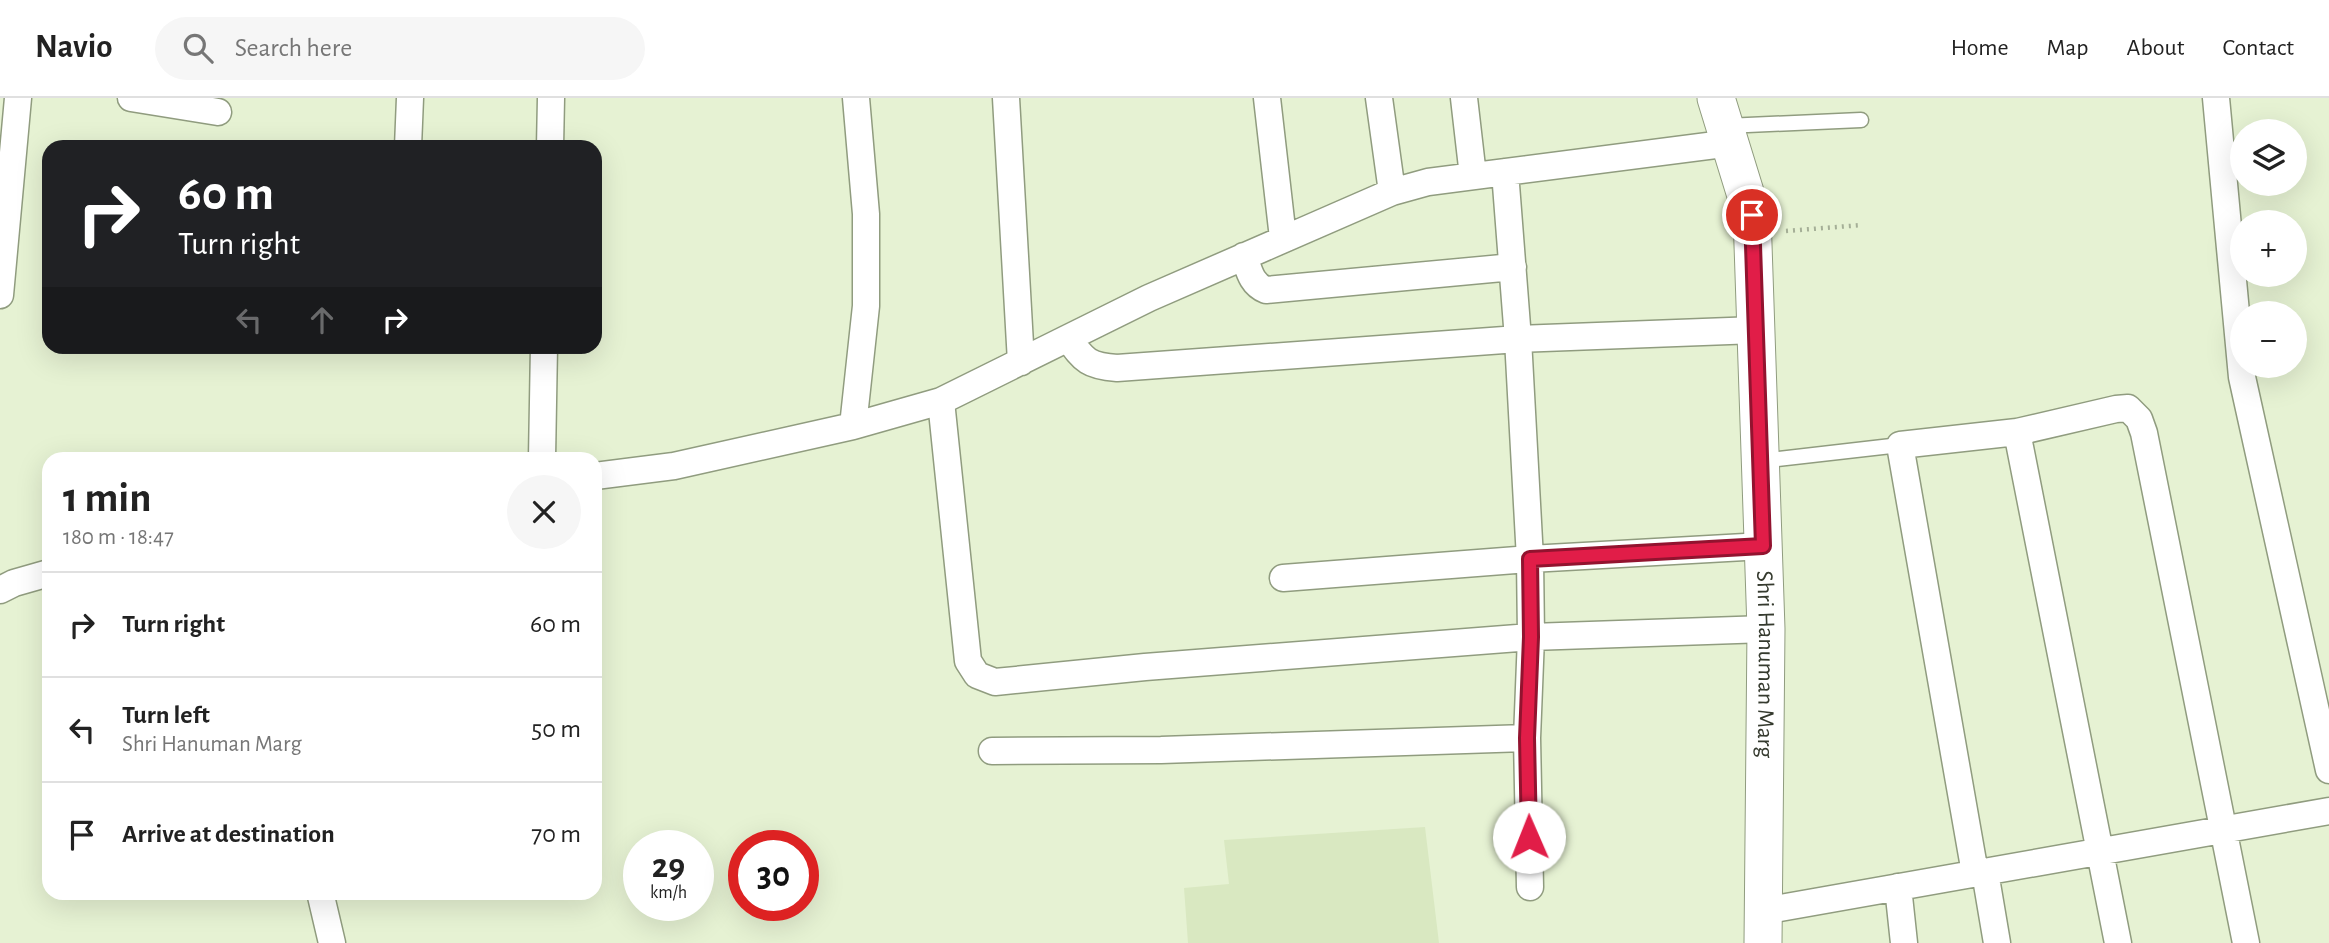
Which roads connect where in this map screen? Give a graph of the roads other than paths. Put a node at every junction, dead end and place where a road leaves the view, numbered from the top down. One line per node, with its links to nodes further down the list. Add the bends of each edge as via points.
1 (18, 98): 22 (street)
2 (131, 98): 11 (street)
3 (410, 98): 14 (street)
4 (551, 98): 15 (street)
5 (856, 98): 29 (street, via 866,214 866,306)
6 (1006, 98): 27 (street)
7 (1267, 98): 19 (street)
8 (1379, 98): 18 (street)
9 (1464, 98): 17 (street)
10 (2216, 98): 44 (street, via 2242,377)
11 (218, 112)
12 (1861, 120): 13 (lane)
13 (1725, 122): 16 (street); 23 (street, Shri Hanuman Marg, via 1752,215)
14 (408, 140)
15 (550, 140)
16 (1505, 172): 17 (street); 21 (street)
17 (1473, 176): 18 (street)
18 (1392, 192): 19 (street)
19 (1283, 239): 20 (street)
20 (1244, 256): 21 (street, via 1253,280 1266,290); 24 (street)
21 (1513, 267): 25 (street)
22 (0, 295)
23 (1756, 330): 25 (street); 33 (street, Shri Hanuman Marg)
24 (1068, 338): 25 (street, via 1095,366 1117,368); 27 (street)
25 (1518, 339): 36 (street)
26 (544, 354): 32 (street)
27 (1021, 362): 28 (street)
28 (941, 401): 29 (street); 41 (street, via 968,661 977,675 995,682)
29 (853, 426): 34 (street, via 674,466)
30 (2017, 432): 31 (street); 46 (street, via 2116,408 2128,408 2139,419); 47 (street)
31 (1900, 445): 33 (lane); 48 (street)
32 (542, 452)
33 (1760, 461): 35 (street, Shri Hanuman Marg)
34 (602, 475)
35 (1763, 546): 36 (street); 40 (street, Shri Hanuman Marg)
36 (1530, 559): 38 (street); 41 (street)
37 (42, 575): 39 (street)
38 (1283, 578)
39 (0, 590)
40 (1766, 629): 41 (street); 52 (street, Shri Hanuman Marg)
41 (1531, 637): 42 (street)
42 (1527, 738): 43 (street); 49 (street)
43 (992, 751)
44 (2329, 770)
45 (2329, 811): 46 (street)
46 (2223, 830): 47 (street); 57 (street)
47 (2100, 852): 48 (street); 56 (street)
48 (1980, 873): 50 (street); 55 (street)
49 (1530, 887)
50 (1898, 887): 52 (street); 54 (street)
51 (322, 900): 53 (street)
52 (1763, 927)
53 (332, 943)
54 (1904, 943)
55 (1997, 943)
56 (2118, 943)
57 (2246, 943)

